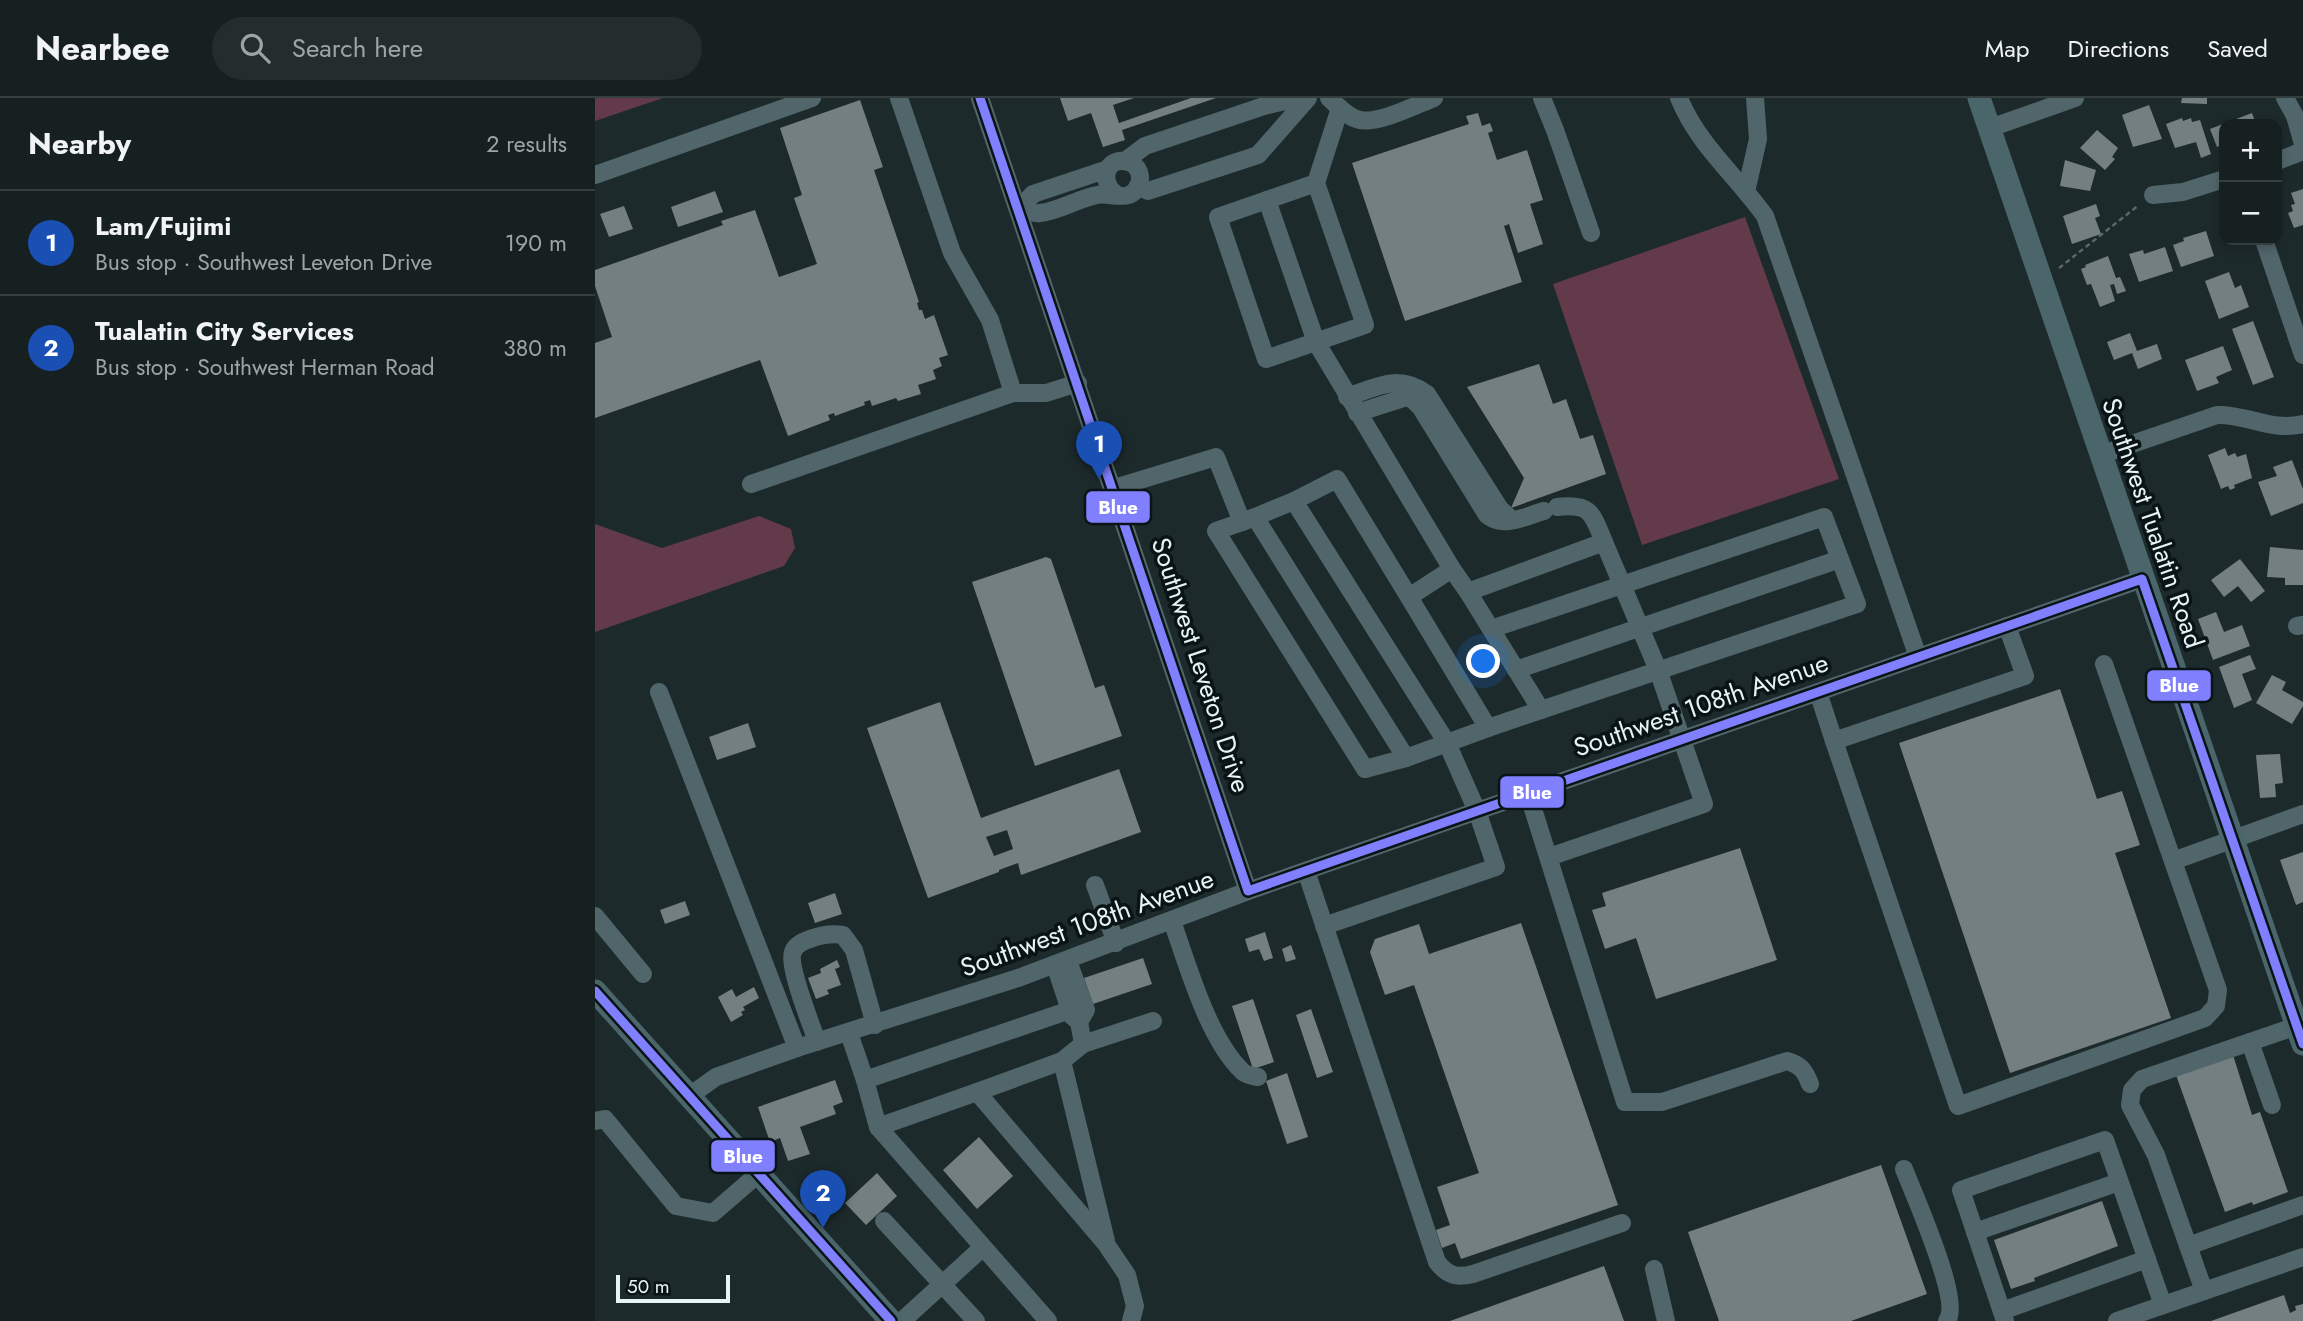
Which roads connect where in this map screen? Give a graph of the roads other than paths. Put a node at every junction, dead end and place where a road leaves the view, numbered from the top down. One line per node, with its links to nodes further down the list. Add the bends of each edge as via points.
1 (812, 98): 22 (street)
2 (899, 98): 36 (street, via 952,253 990,320)
3 (981, 98): 30 (street, Southwest Leveton Drive)
4 (1298, 98): 13 (street)
5 (1308, 98): 15 (street)
6 (1434, 98): 14 (street, via 1362,121)
7 (1542, 98): 31 (street)
8 (1679, 98): 26 (street, via 1711,153)
9 (1755, 98): 26 (street, via 1758,139)
10 (1979, 98): 16 (main road, Southwest Tualatin Road)
11 (2075, 98): 16 (street)
12 (2285, 98): 17 (street)
13 (1279, 100): 15 (street); 20 (street, via 1145,146)
14 (1334, 103): 24 (street)
15 (1286, 122): 25 (street, via 1258,155)
16 (1990, 128): 40 (main road, Southwest Tualatin Road)
17 (2303, 144)
18 (2303, 151): 19 (street)
19 (2282, 159)
20 (1125, 161): 21 (street); 25 (street, via 1139,171)
21 (1108, 169): 27 (street, via 1106,183); 30 (street, via 1033,194)
22 (595, 174)
23 (2219, 181): 28 (street)
24 (1316, 183): 29 (street); 33 (street, via 1364,325)
25 (1143, 189): 27 (street)
26 (1746, 192): 56 (street, via 1765,216)
27 (1117, 195): 30 (street, via 1088,197 1038,214)
28 (2153, 195)
29 (1266, 200): 33 (street); 33 (street, via 1218,217 1266,359)
30 (1019, 209): 35 (street, Southwest Leveton Drive)
31 (1591, 233)
32 (2266, 245): 34 (street)
33 (1316, 342): 37 (street)
34 (2303, 355)
35 (1078, 383): 36 (street, via 1046,393); 42 (street, Southwest Leveton Drive)
36 (1013, 393): 41 (street)
37 (1347, 397): 38 (street); 45 (street, via 1400,382 1427,394 1500,509)
38 (1357, 413): 45 (street, via 1407,397 1413,400 1487,515 1495,522); 48 (street)
39 (2303, 424): 40 (street, via 2282,427 2217,415)
40 (2100, 455): 49 (main road, Southwest Tualatin Road)
41 (751, 484)
42 (1114, 488): 44 (street, via 1216,457); 76 (street, Southwest Leveton Drive)
43 (1294, 501): 44 (street); 52 (street, via 1337,479); 66 (street)
44 (1249, 519): 67 (street); 67 (street, via 1216,531 1366,769)
45 (1513, 520): 46 (street, via 1577,505 1594,518)
46 (1604, 542): 50 (street); 51 (street)
47 (1840, 559): 50 (street, via 1824,517); 54 (street); 59 (street, via 1857,604)
48 (1452, 569): 51 (street); 52 (street)
49 (2142, 579): 53 (street, Southwest 108th Avenue); 71 (main road, Southwest Tualatin Road)
50 (1623, 584): 54 (street); 55 (street)
51 (1468, 592): 55 (street)
52 (1409, 597): 63 (street)
53 (2007, 626): 56 (street, Southwest 108th Avenue); 65 (street, via 2025,676)
54 (1641, 628): 58 (street); 59 (street)
55 (1491, 629): 58 (street)
56 (1918, 657): 61 (street, Southwest 108th Avenue)
57 (2104, 664): 73 (street)
58 (1516, 670): 62 (street)
59 (1658, 670): 62 (street); 64 (street)
60 (659, 692): 92 (street)
61 (1818, 692): 64 (street, Southwest 108th Avenue); 65 (street)
62 (1541, 710): 63 (street)
63 (1488, 728): 66 (street)
64 (1683, 739): 68 (street, Southwest 108th Avenue); 72 (street, via 1704,804)
65 (1834, 741): 73 (street, via 1958,1106 2205,1018 2215,1006 2218,990)
66 (1447, 743): 67 (street); 69 (street)
67 (1406, 758)
68 (1528, 793): 69 (street, Southwest 108th Avenue); 72 (street)
69 (1478, 811): 74 (street, Southwest 108th Avenue); 79 (street, via 1496,867)
70 (2303, 814): 71 (street)
71 (2232, 840): 73 (street); 88 (main road, Southwest Tualatin Road)
72 (1549, 857): 96 (street, via 1625,1102 1662,1102 1787,1061 1797,1064)
73 (2173, 862)
74 (1306, 871): 76 (street, Southwest 108th Avenue); 79 (street)
75 (1095, 884): 80 (street)
76 (1248, 891): 78 (street, Southwest 108th Avenue)
77 (595, 916): 82 (street)
78 (1172, 921): 80 (street, Southwest 108th Avenue); 94 (street, via 1218,1038 1243,1072)
79 (1324, 926): 107 (street, via 1437,1262 1445,1272 1459,1277 1473,1274)
80 (1116, 943): 81 (street, Southwest 108th Avenue)
81 (1062, 963): 84 (street, via 1087,1010); 86 (street, Southwest 108th Avenue)
82 (643, 974)
83 (595, 991): 98 (main road)
84 (1075, 1016): 91 (street); 95 (street)
85 (1153, 1021): 91 (street)
86 (875, 1025): 87 (street, Southwest 108th Avenue); 89 (street, via 854,950 843,935 819,936 804,941 792,956)
87 (849, 1033): 89 (street, Southwest 108th Avenue); 95 (street)
88 (2300, 1035): 90 (street)
89 (817, 1042): 92 (street, Southwest 108th Avenue)
90 (2250, 1042): 99 (street); 110 (street, via 2142,1079 2132,1090 2130,1105 2156,1155)
91 (1083, 1044): 93 (street)
92 (797, 1048): 98 (street, Southwest 108th Avenue, via 716,1077)
93 (1062, 1062): 97 (street); 109 (street)
94 (1258, 1077)
95 (865, 1080): 101 (street)
96 (1810, 1084)
97 (977, 1092): 101 (street); 109 (street)
98 (688, 1097): 103 (main road)
99 (2272, 1105)
100 (595, 1121): 103 (street, via 604,1119 676,1206 713,1213)
101 (878, 1127): 111 (street)
102 (1904, 1169): 125 (street, via 1939,1260 1952,1308)
103 (757, 1174): 119 (main road)
104 (2119, 1181): 108 (street); 108 (street, via 2105,1140 1961,1190); 113 (street)
105 (2303, 1205): 110 (street)
106 (884, 1221): 115 (street)
107 (1622, 1223)
108 (1975, 1232): 118 (street)
109 (1106, 1244): 123 (street, via 1127,1275 1135,1306)
110 (2188, 1246): 116 (street)
111 (982, 1248): 115 (street); 122 (street)
112 (2303, 1257): 116 (street)
113 (2147, 1259): 117 (street); 118 (street)
114 (1654, 1269): 124 (street)
115 (942, 1284): 120 (street); 121 (street)
116 (2204, 1291): 117 (street)
117 (2162, 1311): 126 (street)
118 (2004, 1316)
119 (891, 1321)
120 (902, 1321)
121 (976, 1321)
122 (1048, 1321)
123 (1131, 1321)
124 (1666, 1321)
125 (1947, 1321)
126 (2117, 1321)

